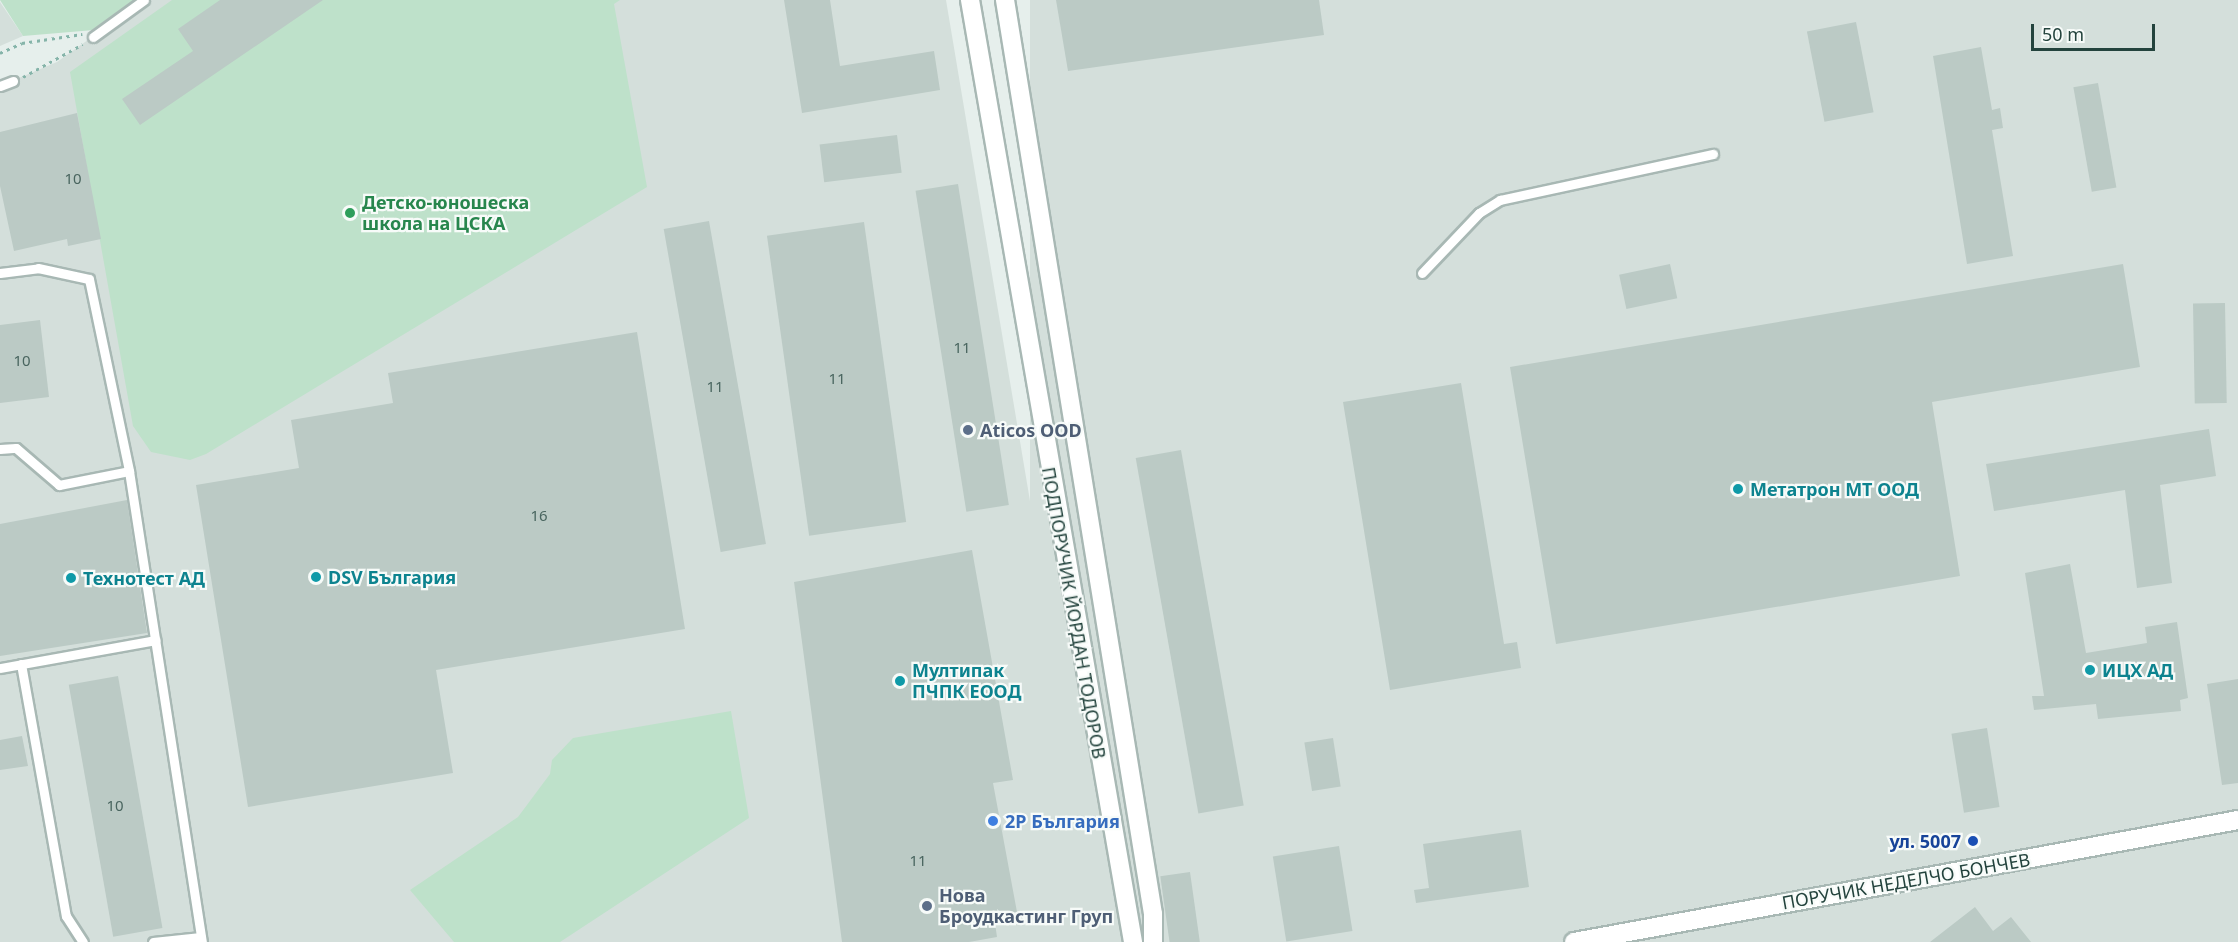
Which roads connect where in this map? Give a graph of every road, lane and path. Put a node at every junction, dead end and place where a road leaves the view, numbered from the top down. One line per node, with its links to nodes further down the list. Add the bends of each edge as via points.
1 (144, 0): 4 (lane)
2 (970, 0): 21 (street, ПОДПОРУЧИК ЙОРДАН ТОДОРОВ)
3 (1005, 0): 22 (street, ПОДПОРУЧИК ЙОРДАН ТОДОРОВ, via 1153,914)
4 (91, 35): 5 (path, via 22,43); 6 (path, via 57,62)
5 (0, 53)
6 (13, 81): 7 (lane)
7 (0, 86)
8 (1713, 154): 10 (lane, via 1500,200 1479,213)
9 (0, 273): 12 (lane, via 38,268 88,279)
10 (1422, 273)
11 (0, 449): 12 (lane, via 16,448 59,485)
12 (129, 471): 13 (lane)
13 (155, 640): 14 (lane); 18 (lane)
14 (21, 664): 15 (lane); 19 (lane, via 66,916)
15 (0, 668)
16 (2238, 820): 17 (street, ПОРУЧИК НЕДЕЛЧО БОНЧЕВ)
17 (1619, 938): 23 (street, ПОРУЧИК НЕДЕЛЧО БОНЧЕВ)
18 (201, 939): 20 (lane)
19 (83, 942)
20 (153, 942)
21 (1133, 942)
22 (1153, 942)
23 (1574, 942)

